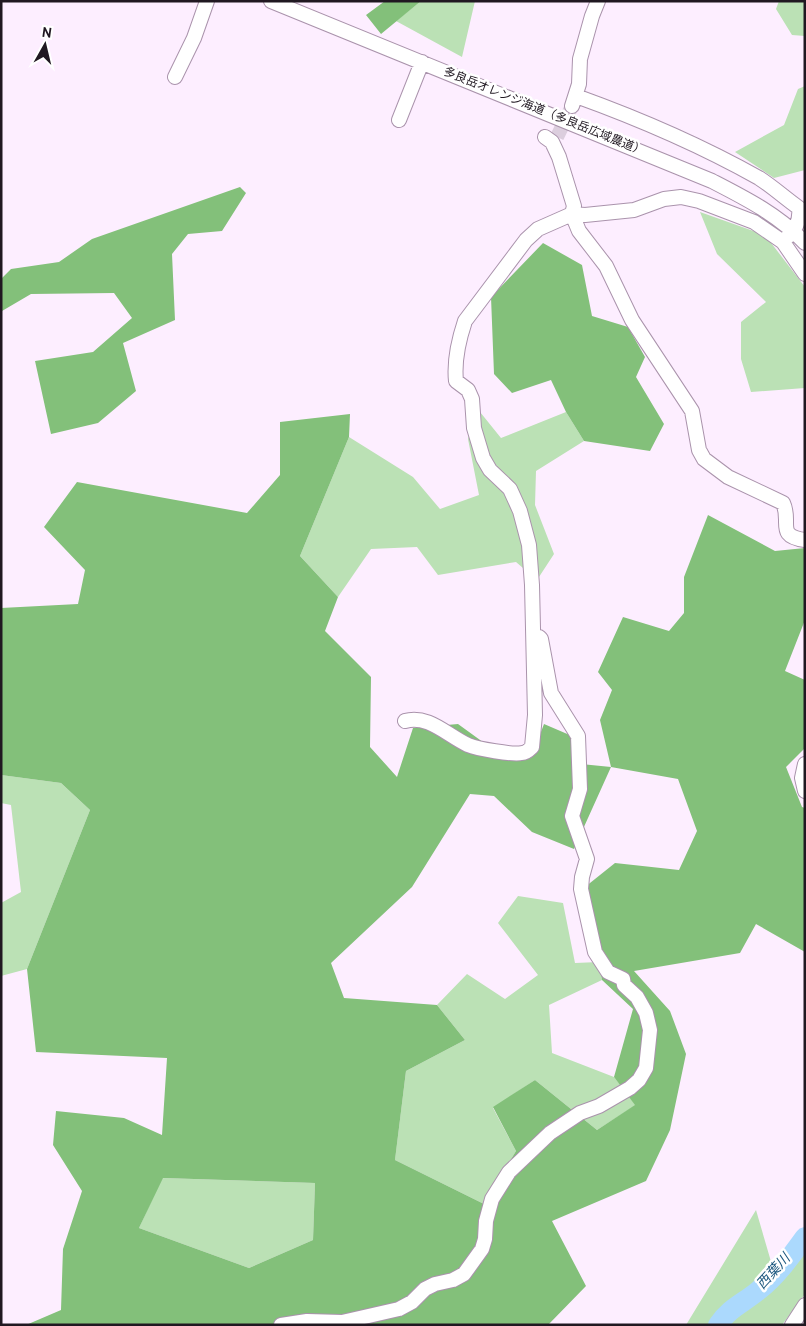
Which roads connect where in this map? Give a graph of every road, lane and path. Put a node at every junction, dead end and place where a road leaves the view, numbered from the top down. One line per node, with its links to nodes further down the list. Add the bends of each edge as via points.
1 (207, 1): 5 (street)
2 (271, 1): 4 (street, 多良岳オレンジ海道（多良岳広域農道）)
3 (598, 1): 9 (street, via 580,59 579,84 574,100 608,107 711,153 760,179 799,208 800,218)
4 (422, 62): 6 (street); 9 (street, 多良岳オレンジ海道（多良岳広域農道）, via 712,181 752,201)
5 (175, 77)
6 (399, 120)
7 (551, 139): 8 (street, via 574,206)
8 (572, 214): 10 (street, via 634,210 664,199 681,197 754,222); 13 (street, via 579,231 606,266 632,320 692,411 699,450 704,459 728,477 783,503 787,512 787,534 794,539); 14 (street, via 538,229 526,240 465,321 455,371 456,382 468,390 472,399 474,428 483,458 490,470 510,489 520,511 529,545)
9 (793, 231): 10 (street); 11 (street, 多良岳オレンジ海道（多良岳広域農道）)
10 (783, 242): 12 (street)
11 (805, 243)
12 (805, 274)
13 (805, 540)
14 (534, 633): 15 (street, via 535,714 532,747 528,751 521,754 487,750 469,745 420,720); 19 (street, via 541,639 551,693 578,736 580,789 572,816 587,859 581,889 595,952 608,972 623,978 624,985 646,1014 650,1030 646,1068 630,1088 580,1113 550,1133 509,1172 492,1199 482,1249 464,1274 435,1284 399,1309 342,1322 307,1320)
15 (405, 721)
16 (805, 764): 17 (street, via 802,778)
17 (805, 791)
18 (805, 1305): 20 (street)
19 (281, 1325)
20 (792, 1325)

